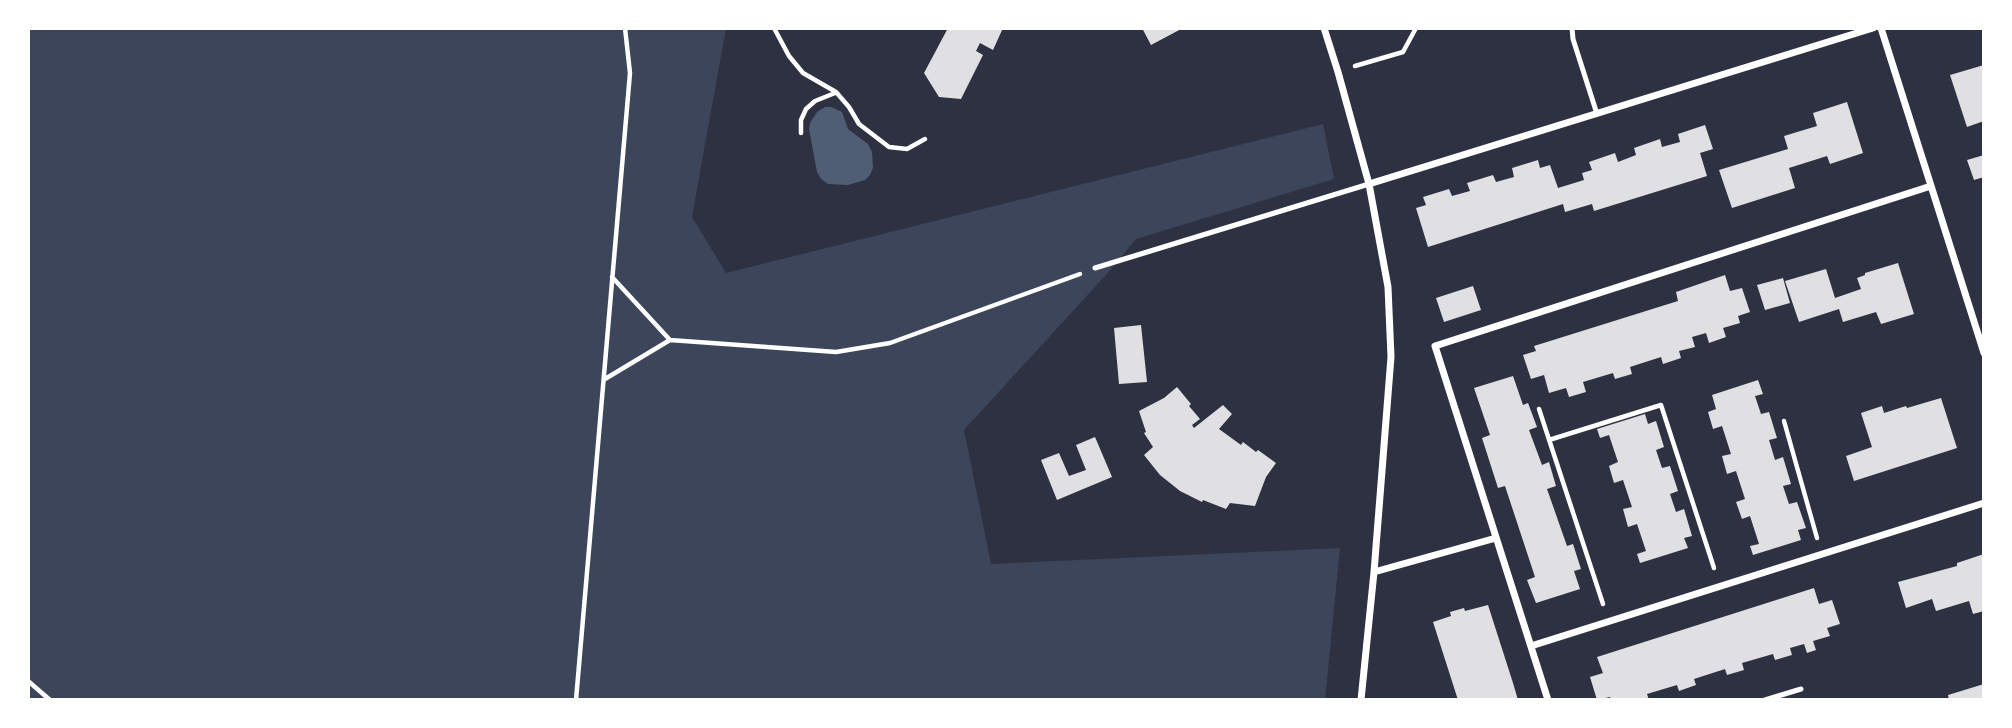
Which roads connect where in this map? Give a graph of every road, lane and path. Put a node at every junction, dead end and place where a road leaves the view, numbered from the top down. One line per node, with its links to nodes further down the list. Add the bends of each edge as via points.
1 (625, 28): 16 (path, via 630,73)
2 (774, 28): 9 (path, via 803,73)
3 (1324, 28): 8 (street)
4 (1416, 28): 8 (path, via 1403,52)
5 (1572, 28): 10 (lane)
6 (1873, 28): 10 (street)
7 (1881, 28): 14 (street)
8 (1338, 72): 13 (street)
9 (836, 92): 11 (path, via 806,110); 12 (path, via 859,124 889,147 907,149)
10 (1597, 114): 13 (street)
11 (801, 133)
12 (925, 139)
13 (1369, 184): 15 (lane); 26 (street, via 1388,287 1391,357)
14 (1931, 187): 18 (street); 24 (street, via 1435,346)
15 (1095, 268): 17 (path, via 877,345 836,352)
16 (612, 277): 17 (path); 19 (path)
17 (670, 341): 19 (path)
18 (1984, 353)
19 (604, 380): 33 (path)
20 (1539, 409): 22 (path)
21 (1784, 421): 25 (path)
22 (1549, 440): 27 (path, via 1661,405); 28 (path)
23 (1984, 503): 25 (street)
24 (1496, 538): 26 (street); 29 (street)
25 (1822, 554): 27 (street)
26 (1374, 572): 34 (street)
27 (1720, 586): 28 (street)
28 (1609, 621): 29 (street)
29 (1531, 646): 35 (street)
30 (28, 681): 32 (path)
31 (1801, 689): 36 (lane)
32 (50, 700)
33 (576, 700)
34 (1361, 700)
35 (1548, 700)
36 (1765, 700)

